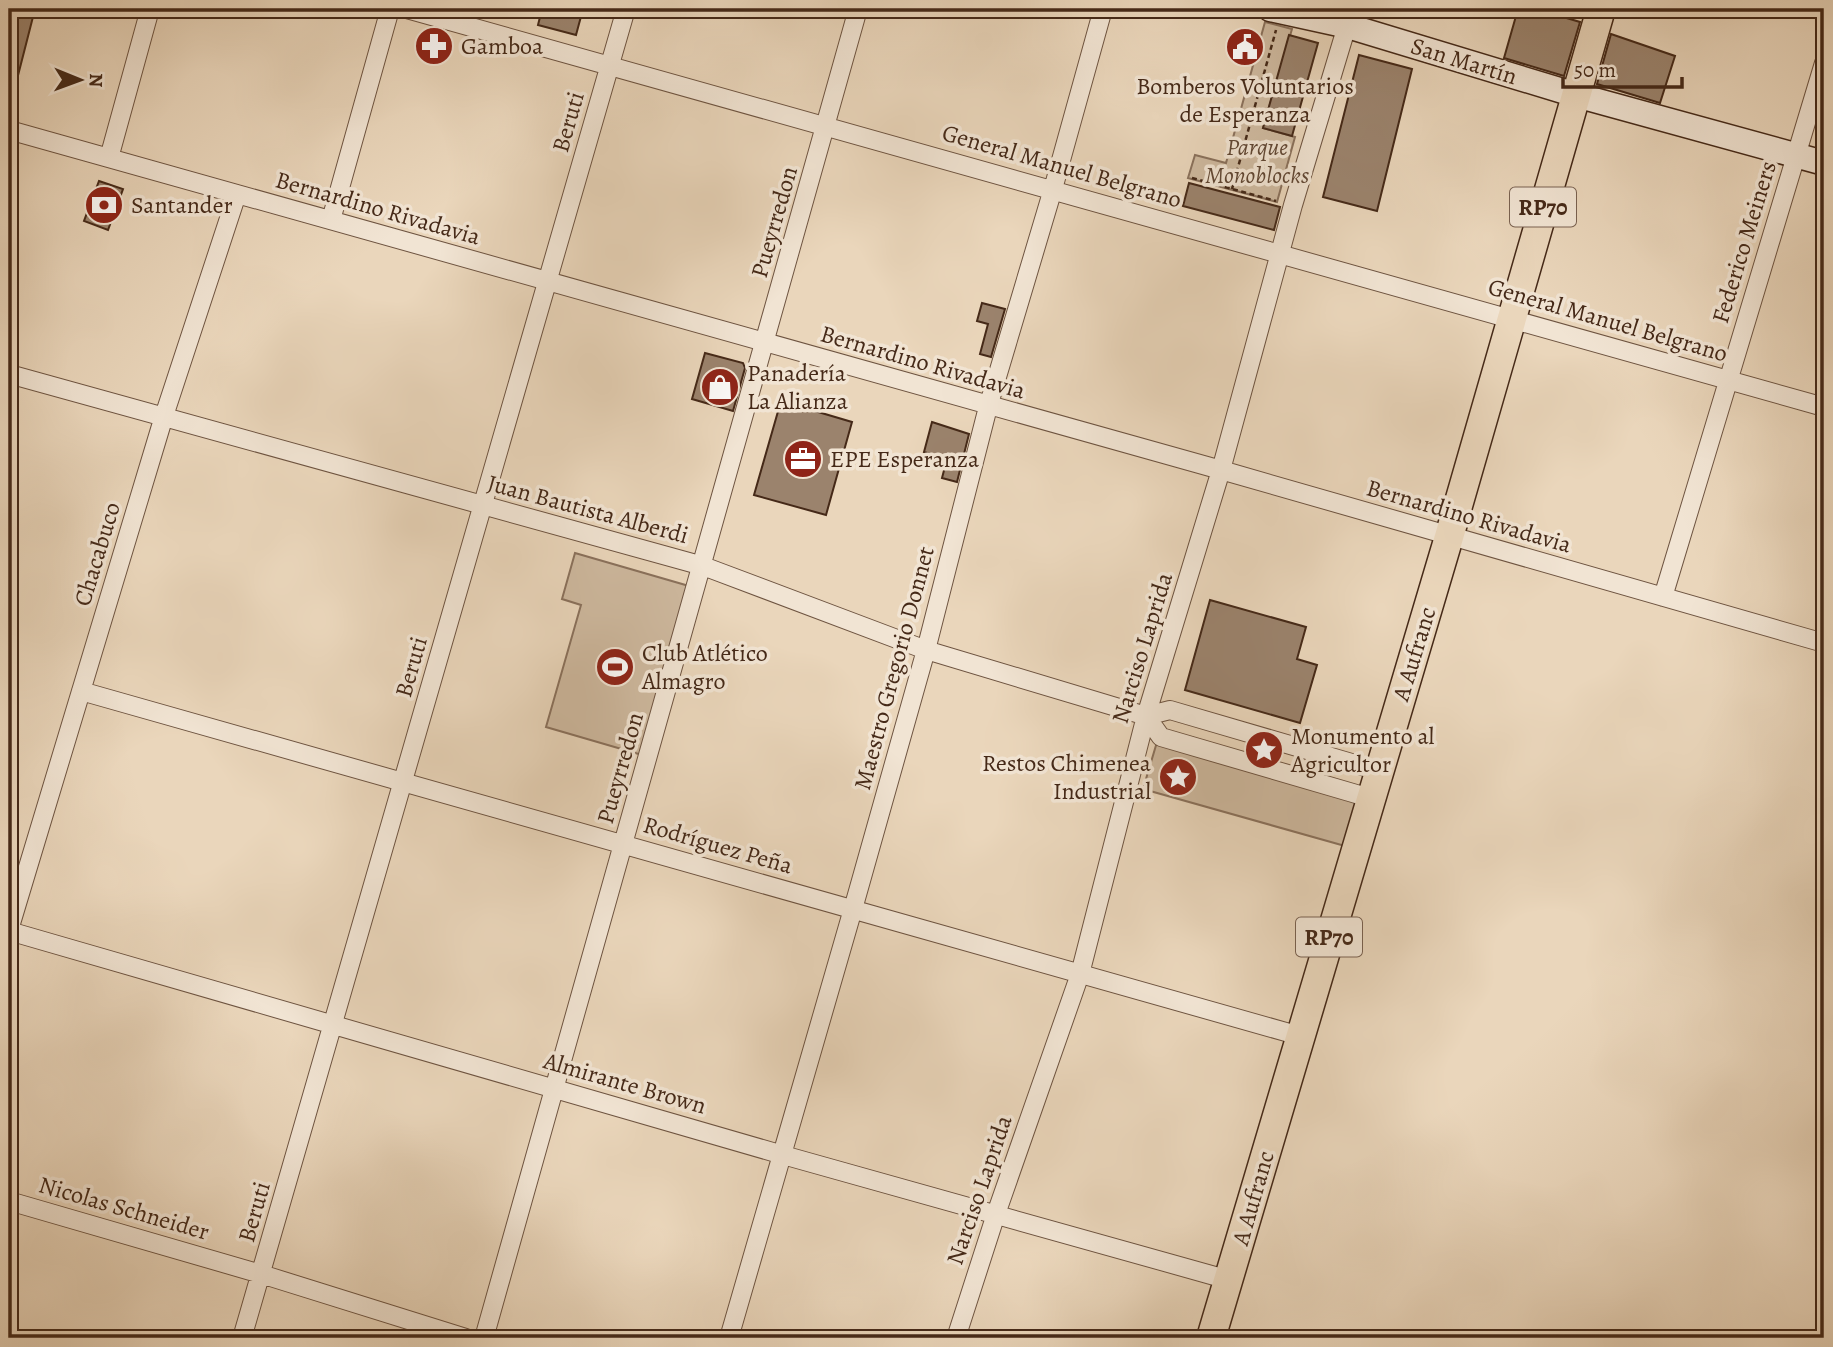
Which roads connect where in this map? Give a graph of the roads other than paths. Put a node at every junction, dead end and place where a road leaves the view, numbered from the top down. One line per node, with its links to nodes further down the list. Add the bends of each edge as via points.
1 (150, 9): 16 (street)
2 (390, 9): 20 (street)
3 (407, 9): 11 (street, General Manuel Belgrano)
4 (626, 9): 11 (street, Beruti)
5 (859, 9): 13 (street, Pueyrredon)
6 (1103, 9): 18 (street, Maestro Gregorio Donnet)
7 (1601, 9): 12 (main road, A Aufranc / RP70)
8 (1276, 10): 9 (main road, San Martín)
9 (1350, 17): 12 (main road, San Martín); 21 (street, Narciso Laprida)
10 (1824, 63): 15 (street, Federico Meiners)
11 (610, 65): 13 (street, General Manuel Belgrano); 22 (street, Beruti)
12 (1576, 95): 15 (main road, San Martín); 23 (main road, A Aufranc / RP70)
13 (827, 126): 18 (street, General Manuel Belgrano); 24 (street, Pueyrredon)
14 (9, 130): 16 (street, Bernardino Rivadavia)
15 (1796, 155): 17 (main road, San Martín); 26 (street, Federico Meiners)
16 (109, 158): 19 (street, Bernardino Rivadavia)
17 (1824, 163)
18 (1053, 189): 21 (street, General Manuel Belgrano); 27 (street, Maestro Gregorio Donnet)
19 (237, 194): 20 (street, Bernardino Rivadavia); 29 (street, Chacabuco)
20 (331, 220): 22 (street, Bernardino Rivadavia)
21 (1281, 253): 23 (street, General Manuel Belgrano); 30 (street, Narciso Laprida)
22 (547, 281): 24 (street, Bernardino Rivadavia); 31 (street, Beruti)
23 (1511, 318): 26 (street, General Manuel Belgrano); 32 (main road, A Aufranc / RP70)
24 (764, 343): 27 (street, Bernardino Rivadavia); 33 (street, Pueyrredon)
25 (9, 374): 29 (street, Juan Bautista Alberdi)
26 (1729, 379): 28 (street, General Manuel Belgrano); 34 (street, Federico Meiners)
27 (988, 407): 30 (street, Bernardino Rivadavia); 36 (street, Maestro Gregorio Donnet)
28 (1824, 407)
29 (164, 416): 31 (street, Juan Bautista Alberdi); 37 (street, Chacabuco)
30 (1221, 470): 32 (street, Bernardino Rivadavia); 38 (street, Narciso Laprida)
31 (483, 505): 33 (street, Juan Bautista Alberdi); 40 (street, Beruti)
32 (1449, 537): 34 (street, Bernardino Rivadavia); 39 (main road, A Aufranc / RP70)
33 (703, 566): 36 (street, Juan Bautista Alberdi); 42 (street, Pueyrredon)
34 (1663, 597): 35 (street, Bernardino Rivadavia)
35 (1824, 643)
36 (926, 650): 38 (street, Juan Bautista Alberdi); 43 (street, Maestro Gregorio Donnet)
37 (82, 691): 40 (street, Rodríguez Peña); 44 (street, Chacabuco)
38 (1146, 716): 39 (street, Juan Bautista Alberdi, via 1170,710); 41 (street, Juan Bautista Alberdi, via 1161,737); 45 (street, Narciso Laprida)
39 (1379, 771): 41 (main road, A Aufranc / RP70)
40 (403, 782): 42 (street, Rodríguez Peña); 46 (street, Beruti)
41 (1370, 798): 47 (main road, A Aufranc / RP70)
42 (624, 843): 43 (street, Rodríguez Peña); 48 (street, Pueyrredon)
43 (853, 909): 45 (street, Rodríguez Peña); 49 (street, Maestro Gregorio Donnet)
44 (9, 931): 46 (street, Almirante Brown)
45 (1080, 974): 47 (street, Rodríguez Peña); 51 (street, Narciso Laprida)
46 (334, 1024): 48 (street, Almirante Brown); 52 (street, Beruti)
47 (1300, 1036): 53 (main road, A Aufranc / RP70)
48 (555, 1088): 49 (street, Almirante Brown); 56 (street, Pueyrredon)
49 (783, 1155): 51 (street, Almirante Brown); 57 (street, Maestro Gregorio Donnet)
50 (9, 1201): 52 (street, Nicolas Schneider)
51 (996, 1214): 53 (street, Almirante Brown); 58 (street, Narciso Laprida)
52 (261, 1274): 54 (street, Beruti); 55 (street, Nicolas Schneider)
53 (1229, 1280): 59 (main road, A Aufranc / RP70)
54 (242, 1338)
55 (466, 1338)
56 (484, 1338)
57 (729, 1338)
58 (956, 1338)
59 (1211, 1338)

